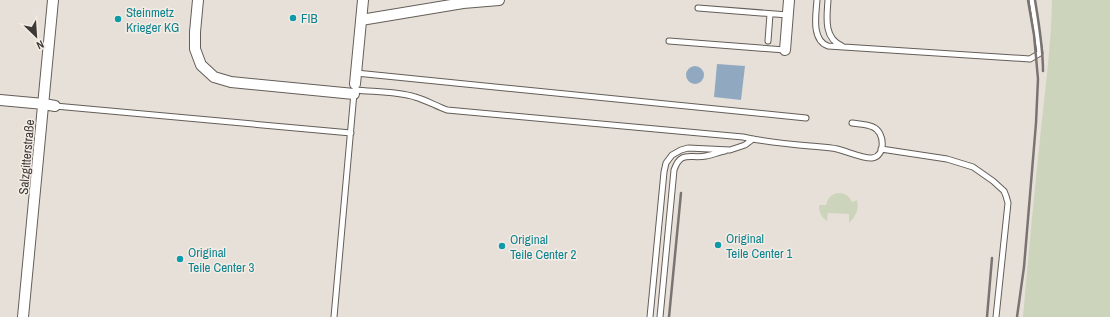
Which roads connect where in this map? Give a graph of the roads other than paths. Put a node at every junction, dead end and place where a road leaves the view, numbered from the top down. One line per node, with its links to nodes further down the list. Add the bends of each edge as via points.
1 (53, 0): 21 (street, Salzgitterstraße)
2 (198, 0): 19 (street, via 195,49 201,65 214,77 231,82)
3 (363, 0): 13 (street)
4 (499, 0): 9 (street)
5 (789, 0): 12 (street)
6 (817, 0): 16 (lane, via 817,37 828,46)
7 (828, 0): 16 (lane, via 829,33 832,39)
8 (1032, 0): 16 (lane, via 1040,53 1030,59)
9 (463, 1): 13 (street)
10 (698, 8): 11 (lane)
11 (770, 14): 12 (lane); 15 (lane)
12 (788, 15): 17 (street)
13 (361, 20): 18 (street)
14 (669, 41): 17 (lane)
15 (768, 41)
16 (844, 47)
17 (785, 50)
18 (356, 73): 19 (street); 23 (lane)
19 (355, 89): 25 (lane); 26 (lane, via 413,96 447,110)
20 (0, 100): 21 (street)
21 (44, 104): 22 (street); 29 (street, Salzgitterstraße)
22 (55, 106): 25 (lane)
23 (806, 118)
24 (852, 124): 27 (lane, via 873,127 882,137)
25 (351, 133): 30 (lane)
26 (753, 139): 27 (lane, via 836,148 870,158 875,158); 28 (lane)
27 (882, 148): 33 (lane, via 948,159 973,167 1004,191 1008,203)
28 (730, 150): 31 (lane, via 688,148 672,155 666,163); 32 (lane, via 685,157 676,163)
29 (23, 317)
30 (334, 317)
31 (650, 317)
32 (660, 317)
33 (996, 317)

